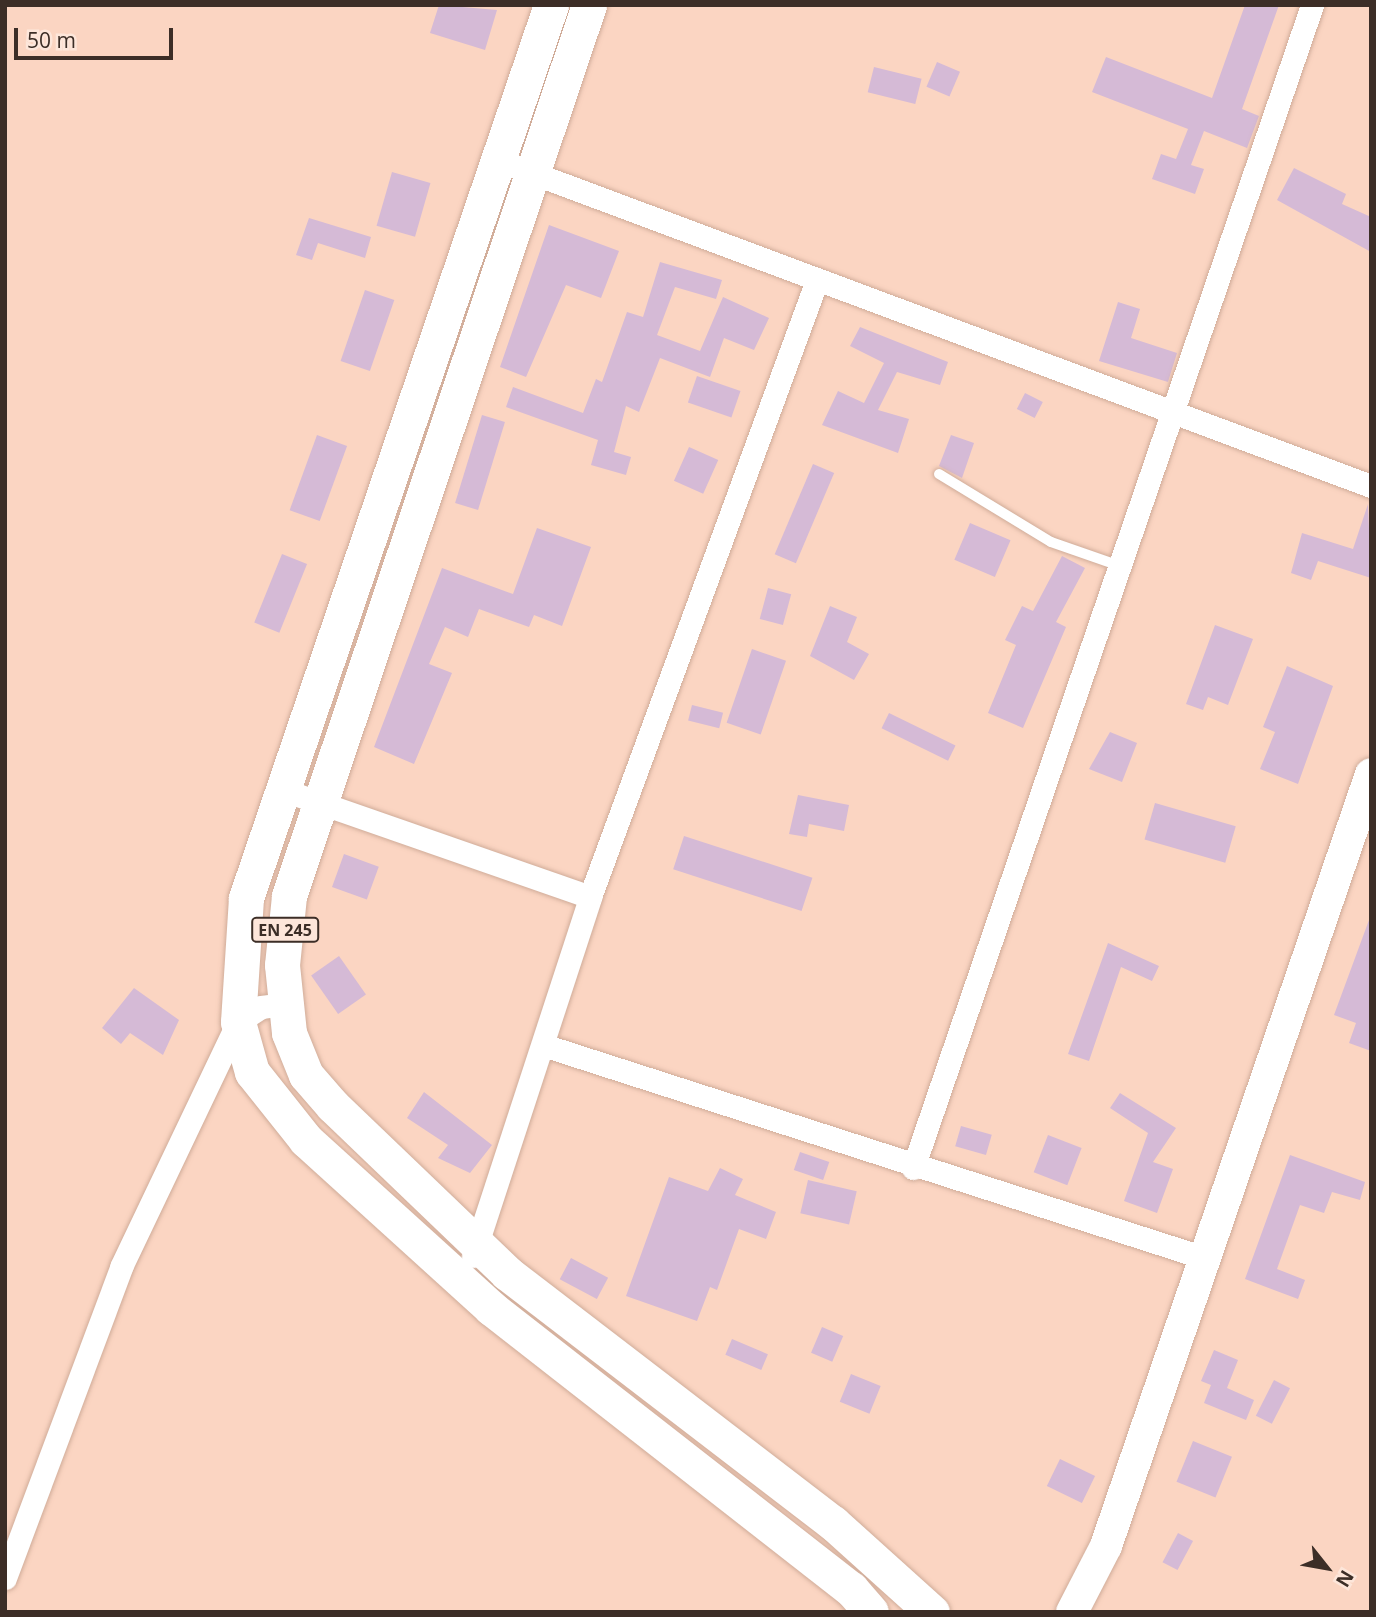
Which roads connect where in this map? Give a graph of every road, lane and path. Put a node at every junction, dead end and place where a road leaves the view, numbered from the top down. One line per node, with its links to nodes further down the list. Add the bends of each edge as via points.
1 (551, 5): 4 (main road, EN 245)
2 (589, 5): 4 (main road, EN 245)
3 (1312, 5): 6 (street)
4 (514, 166): 5 (street); 7 (main road, EN 245); 8 (main road, EN 245)
5 (817, 280): 6 (street); 15 (street)
6 (1171, 414): 10 (street); 11 (street)
7 (411, 418): 8 (main road); 13 (main road, EN 245)
8 (444, 428): 14 (main road, EN 245)
9 (939, 474): 11 (lane, via 1039,537)
10 (1371, 486)
11 (1120, 566): 19 (street)
12 (1371, 774): 21 (main road)
13 (283, 790): 14 (street); 17 (main road, EN 245, via 246,898)
14 (321, 801): 15 (street); 16 (main road, EN 245, via 289,896 282,965)
15 (590, 897): 18 (street)
16 (286, 1004): 17 (street, via 261,1007); 20 (main road, EN 245, via 289,1033 306,1074)
17 (238, 1022): 22 (main road, EN 245, via 252,1072 278,1108); 23 (street, via 121,1267)
18 (543, 1045): 19 (street); 20 (street)
19 (912, 1168): 21 (street)
20 (479, 1247): 22 (street); 25 (main road, EN 245, via 833,1522)
21 (1205, 1258): 26 (main road, via 1106,1546)
22 (458, 1279): 24 (main road, EN 245, via 851,1589)
23 (5, 1578)
24 (871, 1612)
25 (932, 1612)
26 (1072, 1612)

